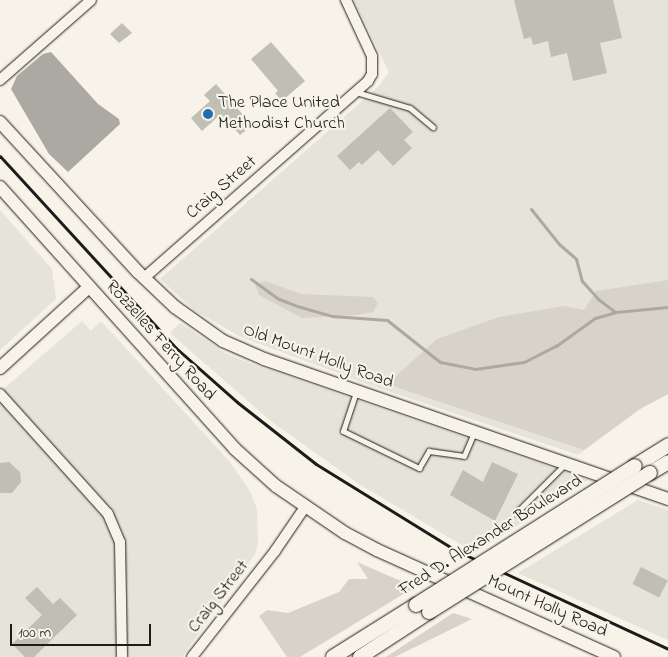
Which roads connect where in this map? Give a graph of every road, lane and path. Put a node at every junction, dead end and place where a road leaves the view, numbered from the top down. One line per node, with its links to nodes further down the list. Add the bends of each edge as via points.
1 (91, 0): 3 (street)
2 (346, 0): 4 (street, Craig Street, via 373,65 368,81)
3 (0, 80)
4 (356, 92): 6 (lane, via 410,108); 8 (street, Craig Street)
5 (0, 122): 8 (street, Old Mount Holly Road)
6 (433, 127)
7 (0, 187): 9 (street, Rozzelles Ferry Road)
8 (144, 278): 11 (street, Old Mount Holly Road, via 175,307 224,341 264,359)
9 (88, 288): 10 (street); 18 (street, Rozzelles Ferry Road, via 246,461)
10 (0, 368)
11 (356, 391): 13 (street, Old Mount Holly Road); 13 (lane, via 343,431 419,468 429,451 464,456)
12 (0, 394): 22 (street, via 108,514 120,542)
13 (474, 431): 16 (street, Old Mount Holly Road)
14 (668, 445): 20 (main road, Fred D. Alexander Boulevard, bridge)
15 (668, 462): 20 (main road, Fred D. Alexander Boulevard, bridge)
16 (566, 463): 17 (street, Old Mount Holly Road); 19 (lane, via 557,476)
17 (668, 499)
18 (305, 507): 21 (street, Mount Holly Road, via 377,550); 23 (street, Craig Street, via 276,551)
19 (516, 513)
20 (422, 609): 24 (main road, Fred D. Alexander Boulevard); 25 (main road, Fred D. Alexander Boulevard)
21 (598, 654): 26 (street, Mount Holly Road)
22 (122, 657)
23 (192, 657)
24 (333, 657)
25 (360, 657)
26 (614, 657)

